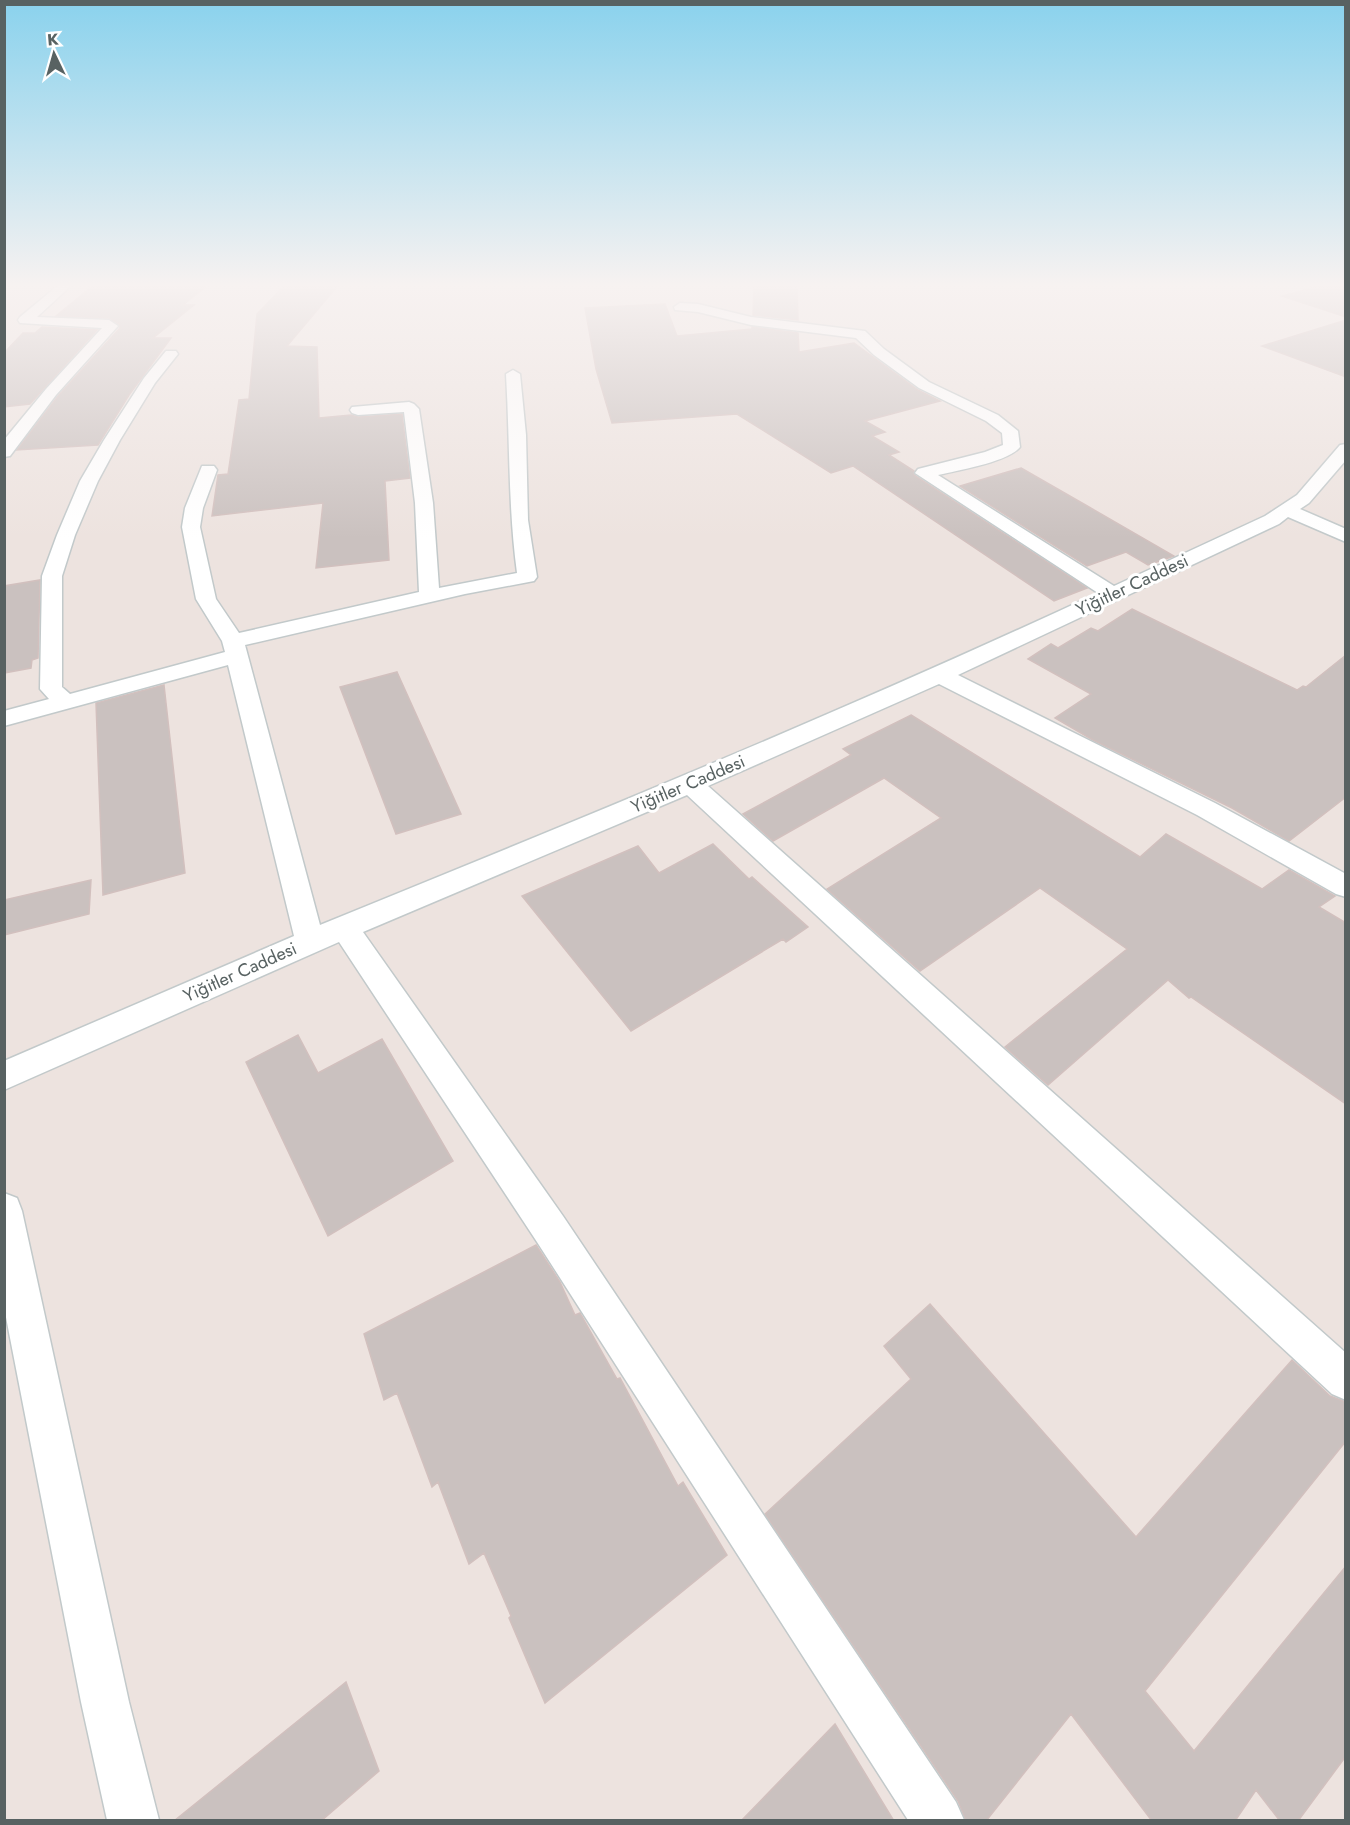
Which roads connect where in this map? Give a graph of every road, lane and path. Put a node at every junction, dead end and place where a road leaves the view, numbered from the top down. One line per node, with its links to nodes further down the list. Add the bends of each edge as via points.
1 (73, 368): 7 (street)
2 (159, 368): 15 (street, via 89,481 52,576 51,690)
3 (903, 368): 11 (street, via 924,385 1010,431 1011,447 924,473)
4 (513, 374): 12 (street, via 519,520 527,577)
5 (358, 410): 12 (street, via 411,409 428,532)
6 (1346, 449): 9 (street, Yiğitler Caddesi, via 1303,499)
7 (4, 452)
8 (208, 470): 13 (street, via 191,526 206,598)
9 (1287, 510): 10 (street); 11 (street, Yiğitler Caddesi)
10 (1346, 536)
11 (1113, 594): 14 (street, Yiğitler Caddesi)
12 (429, 597): 13 (street)
13 (235, 648): 15 (street); 19 (street)
14 (940, 675): 17 (street, Yiğitler Caddesi); 18 (street, via 1206,809)
15 (66, 703): 16 (street)
16 (4, 719)
17 (690, 784): 19 (street, Yiğitler Caddesi); 22 (street)
18 (1346, 887)
19 (327, 935): 20 (street, Yiğitler Caddesi); 24 (street, via 550,1229)
20 (4, 1076)
21 (4, 1211): 23 (street)
22 (1346, 1380)
23 (133, 1821)
24 (938, 1821)

